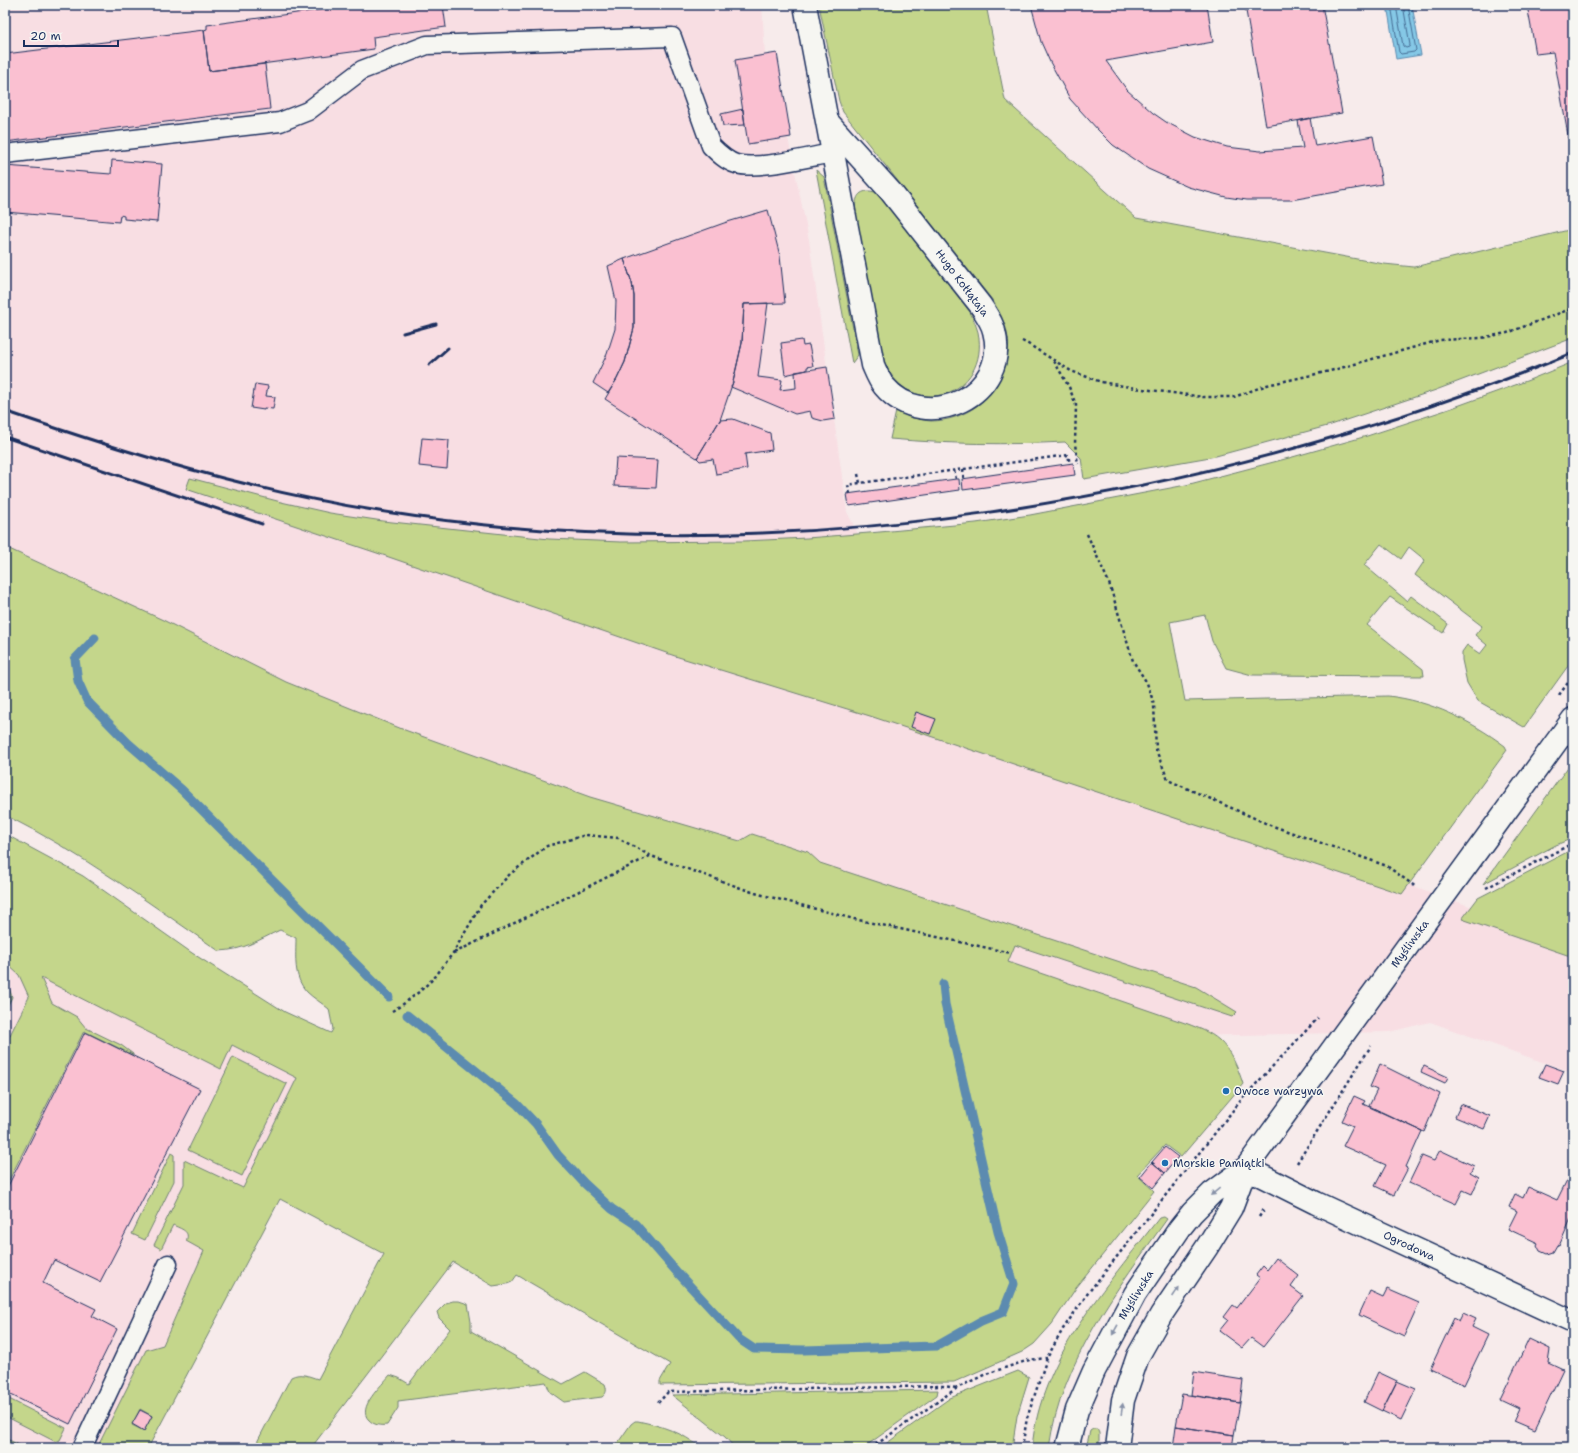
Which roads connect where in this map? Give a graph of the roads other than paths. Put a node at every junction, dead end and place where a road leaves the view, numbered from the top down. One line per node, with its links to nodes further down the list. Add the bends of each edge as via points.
1 (805, 5): 2 (street, Hugo Kołłątaja)
2 (828, 122): 3 (street, Hugo Kołłątaja); 3 (street, Hugo Kołłątaja, via 891,192 990,320 996,349 990,373 982,386 965,400 943,408 911,405 884,386 875,370)
3 (833, 153): 4 (lane, via 753,166 735,164 722,156 711,146 672,37 427,45 362,70 308,112 280,122)
4 (5, 154)
5 (1573, 719): 6 (street, Myśliwska)
6 (1246, 1168): 8 (street, Ogrodowa, via 1311,1201); 10 (street, Myśliwska, one-way to 10, via 1212,1193 1192,1213 1135,1294 1094,1370 1077,1410); 11 (street, Myśliwska, one-way to 6, via 1123,1400 1138,1356 1161,1314 1231,1208)
7 (168, 1264): 9 (lane)
8 (1573, 1322)
9 (82, 1448)
10 (1067, 1448)
11 (1117, 1448)

